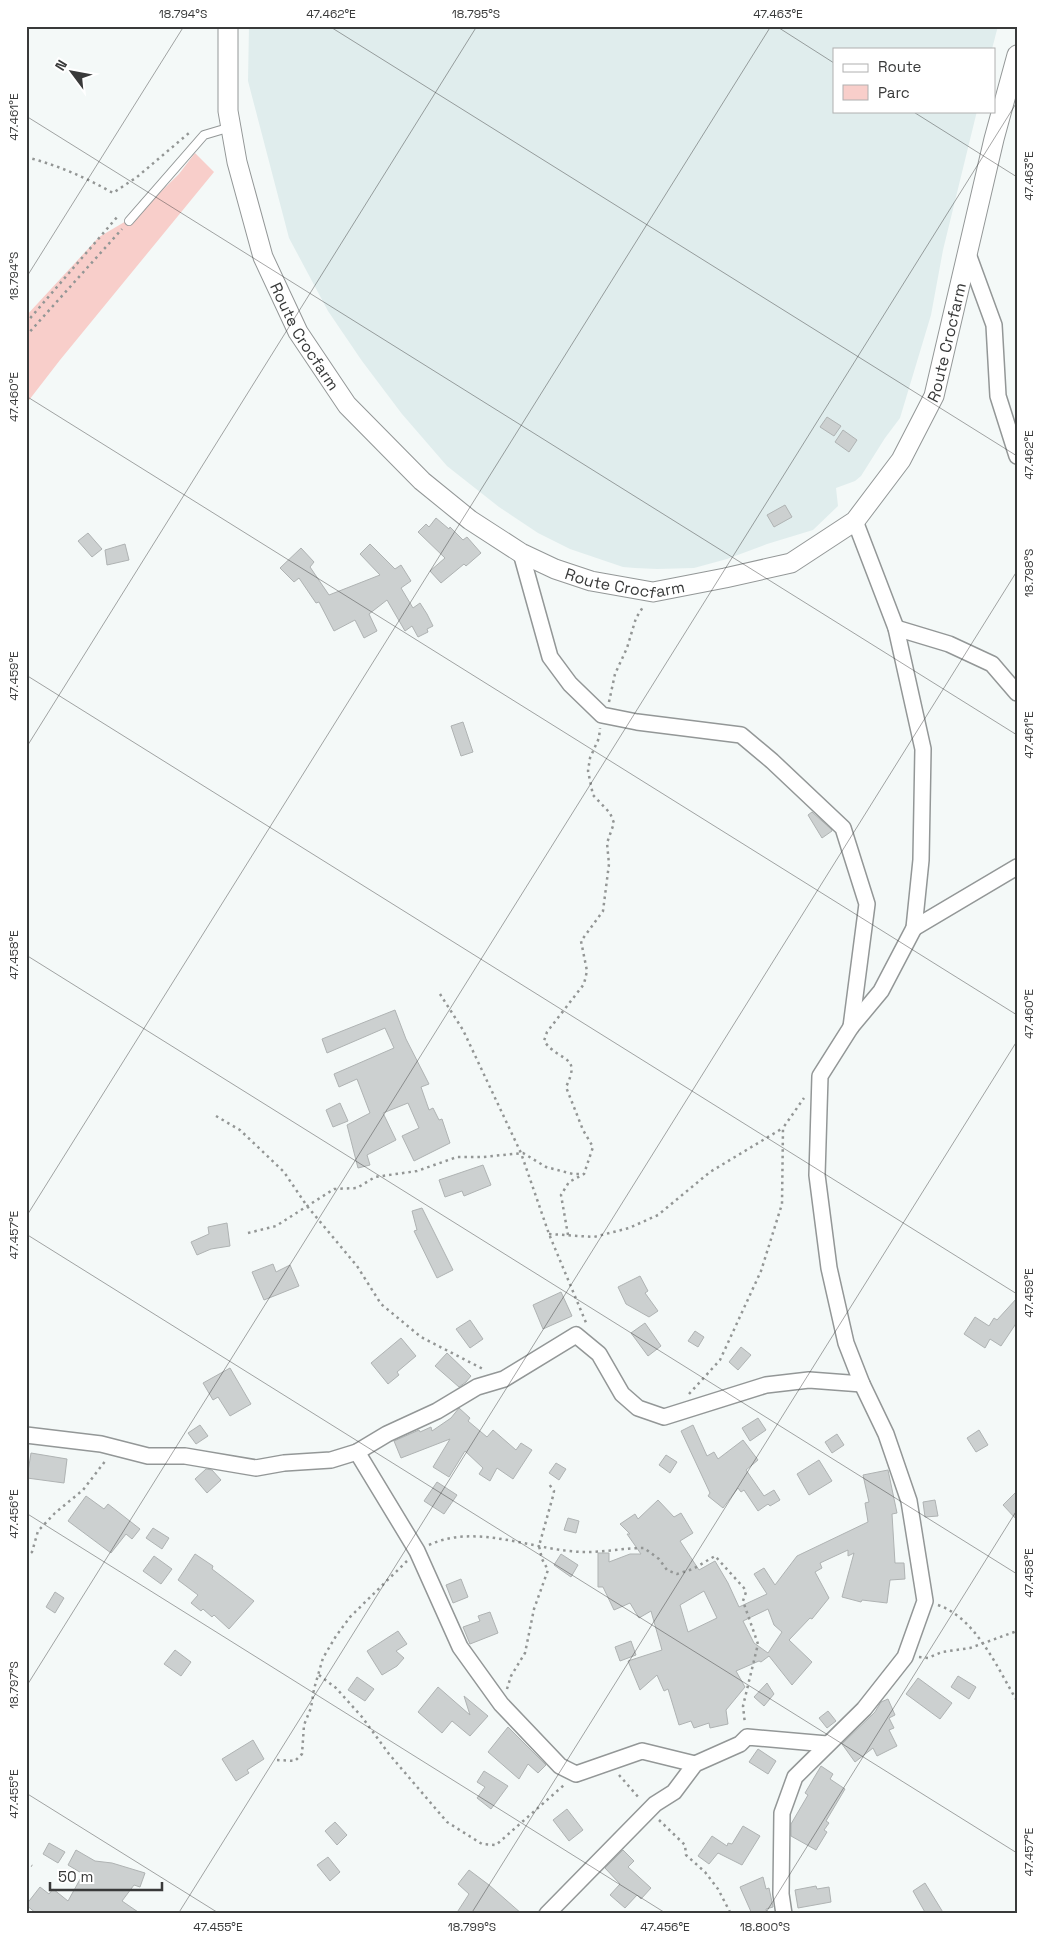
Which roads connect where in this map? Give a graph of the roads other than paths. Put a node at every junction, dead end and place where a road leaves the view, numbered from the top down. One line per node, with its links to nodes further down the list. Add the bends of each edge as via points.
1 (228, 26): 3 (street, Route Crocfarm, via 228,111)
2 (1017, 55): 5 (street, Route Crocfarm)
3 (231, 127): 4 (lane, via 204,135); 8 (street, Route Crocfarm, via 237,162 264,258 298,332 347,405 422,481 470,520)
4 (129, 221)
5 (968, 254): 6 (street, via 994,325 998,396); 7 (street, Route Crocfarm, via 934,396 901,460)
6 (1017, 456)
7 (855, 521): 8 (street, Route Crocfarm, via 791,563 653,592 591,581); 9 (street)
8 (521, 553): 13 (street, via 550,657 570,684 602,715 741,735 843,828 867,904)
9 (896, 628): 10 (street, via 948,644 992,664); 12 (street, via 924,749 921,860)
10 (1017, 693)
11 (1017, 866): 12 (street)
12 (914, 928): 13 (street, via 881,991)
13 (851, 1027): 14 (street, via 820,1076 817,1175 829,1268 846,1343)
14 (862, 1384): 16 (street, via 809,1380 766,1385 664,1417 638,1408 622,1394 599,1354 576,1335 504,1379 477,1387); 17 (street, via 886,1434 909,1501 925,1601 905,1656 864,1709)
15 (26, 1435): 16 (street, via 101,1444 148,1456 185,1456 256,1468 331,1460)
16 (357, 1452): 18 (street, via 418,1551 460,1647 501,1704 560,1766 576,1774 642,1751)
17 (827, 1744): 18 (street, via 747,1737 740,1744); 20 (street, via 795,1777 782,1813 781,1894)
18 (695, 1764): 19 (street, via 674,1792 650,1809)
19 (547, 1914)
20 (784, 1914)

